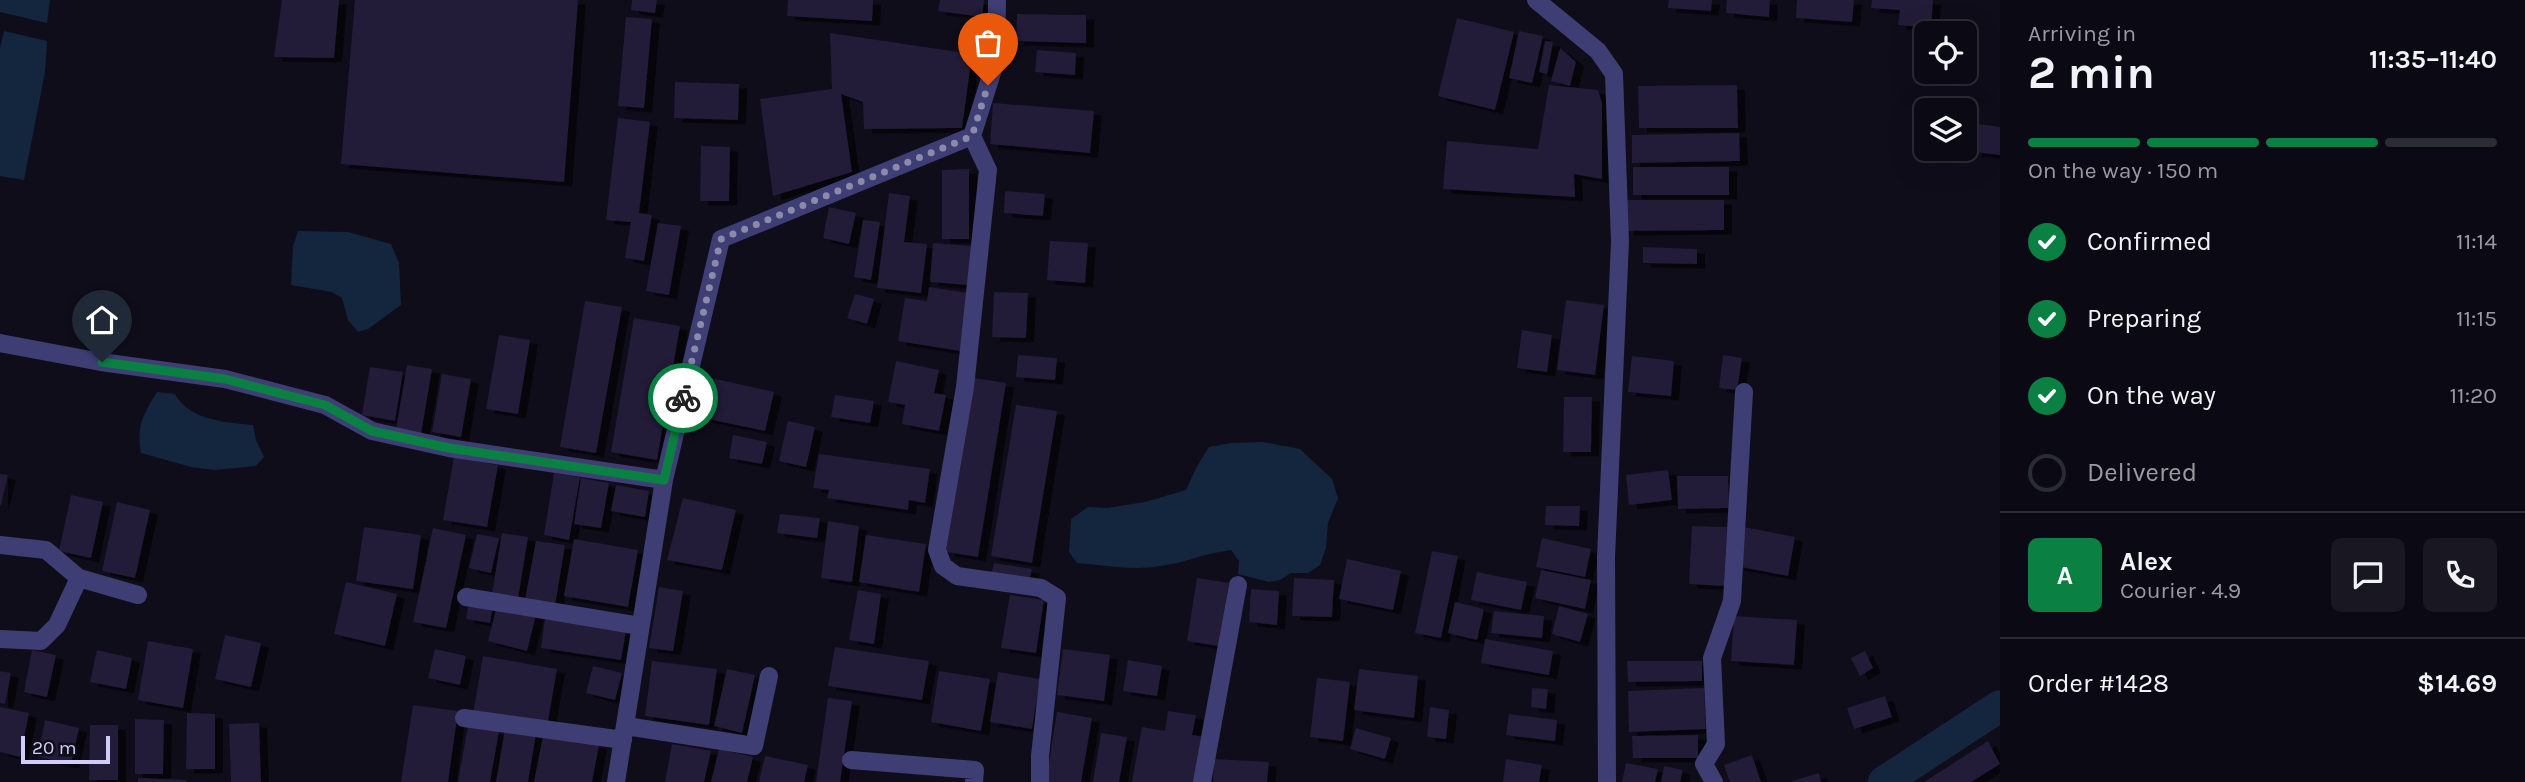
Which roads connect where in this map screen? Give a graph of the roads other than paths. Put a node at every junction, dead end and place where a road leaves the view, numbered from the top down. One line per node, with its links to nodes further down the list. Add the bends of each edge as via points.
1 (996, 0): 3 (street, via 996,60)
2 (1536, 0): 22 (street, via 1598,51 1614,74 1620,242 1606,557)
3 (972, 136): 6 (street, via 721,239); 20 (street, via 988,170 965,387 937,550 943,566 957,576 1041,588 1057,598)
4 (0, 343): 6 (street, via 225,379 325,405 372,431 449,448)
5 (1744, 392): 23 (street, via 1732,601 1712,658 1716,744 1704,764)
6 (664, 480): 12 (street)
7 (0, 545): 8 (street, via 46,551)
8 (79, 578): 10 (street); 13 (street, via 57,625 41,641)
9 (1238, 585): 21 (street)
10 (138, 595)
11 (466, 597): 12 (street)
12 (640, 626): 16 (street)
13 (0, 639)
14 (769, 676): 16 (street, via 754,746)
15 (464, 718): 16 (street)
16 (625, 733): 18 (street)
17 (851, 760): 19 (street, via 975,769)
18 (616, 782)
19 (975, 782)
20 (1040, 782)
21 (1202, 782)
22 (1607, 782)
23 (1714, 782)

